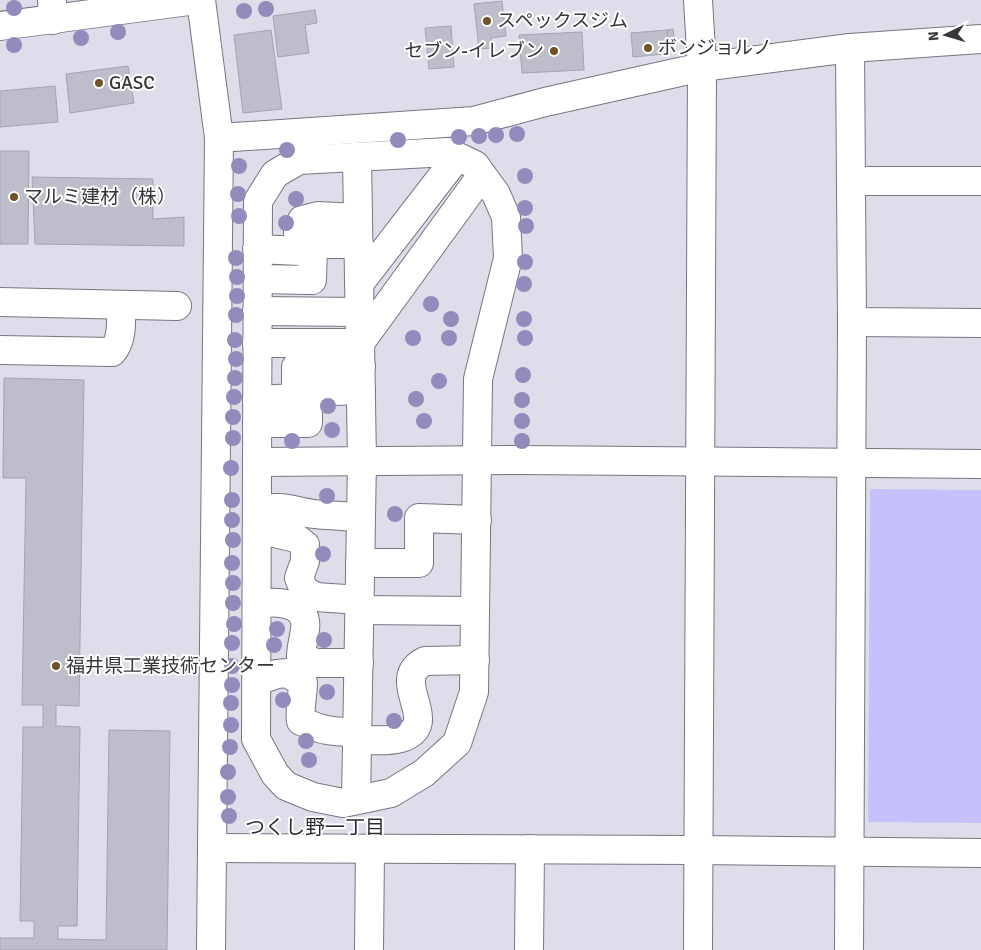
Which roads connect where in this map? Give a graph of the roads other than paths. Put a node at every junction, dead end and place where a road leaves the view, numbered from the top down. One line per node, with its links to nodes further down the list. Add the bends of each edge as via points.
1 (196, 0): 4 (street)
2 (202, 0): 9 (street)
3 (698, 0): 8 (street)
4 (53, 10): 5 (street)
5 (0, 26)
6 (981, 39): 7 (street)
7 (850, 48): 8 (street); 13 (street)
8 (702, 67): 9 (street, via 474,120); 33 (street)
9 (219, 138): 48 (street)
10 (357, 157): 11 (street, via 448,152); 15 (street); 16 (street, via 299,160 275,174 258,201)
11 (457, 157): 12 (street, via 475,165); 18 (street)
12 (482, 175): 28 (street); 30 (street, via 496,194 506,217 508,258 478,379)
13 (852, 181): 14 (street); 24 (street)
14 (981, 181)
15 (358, 231): 16 (street, via 318,216 302,220 298,232 300,251); 17 (street, via 313,244 312,280); 18 (street)
16 (258, 249): 17 (street)
17 (258, 280): 22 (street)
18 (359, 284): 23 (street)
19 (0, 302): 20 (street)
20 (122, 305): 21 (street); 27 (street, via 121,334 112,352)
21 (177, 306)
22 (257, 310): 23 (street); 26 (street)
23 (360, 312): 28 (street)
24 (852, 322): 25 (street); 34 (street)
25 (981, 323)
26 (257, 343): 28 (street); 29 (street)
27 (0, 350)
28 (361, 366): 29 (street, via 308,392 308,423); 31 (street)
29 (257, 412): 32 (street)
30 (477, 460): 31 (street); 33 (street); 38 (street)
31 (362, 461): 32 (street); 36 (street)
32 (257, 462): 37 (street)
33 (701, 462): 34 (street); 51 (street)
34 (852, 463): 35 (street); 52 (street)
35 (981, 464)
36 (361, 517): 37 (street, via 270,507); 39 (street)
37 (257, 520): 40 (street); 41 (street, via 305,545 300,578 304,590 316,597)
38 (477, 520): 39 (street, via 419,518 418,563); 42 (street)
39 (360, 563): 41 (street)
40 (257, 605): 44 (street, via 269,601 284,602 302,613 305,628 301,657 316,664); 45 (street)
41 (360, 605): 42 (street); 44 (street)
42 (475, 611): 43 (street)
43 (474, 660): 46 (street, via 418,664 411,675 411,688 419,713 414,731 403,737); 47 (street, via 474,692 456,743 424,773 391,793)
44 (359, 663): 46 (street)
45 (257, 681): 46 (street, via 288,672 302,683 301,721 317,729); 47 (street, via 256,739 275,774 286,786 312,797 343,802)
46 (357, 736): 47 (street)
47 (356, 800)
48 (212, 848): 49 (street); 54 (street)
49 (370, 848): 50 (street); 55 (street)
50 (530, 849): 51 (street); 56 (street)
51 (698, 850): 52 (street); 57 (street)
52 (850, 851): 53 (street); 58 (street)
53 (981, 853)
54 (211, 950)
55 (369, 950)
56 (530, 950)
57 (698, 950)
58 (849, 950)

